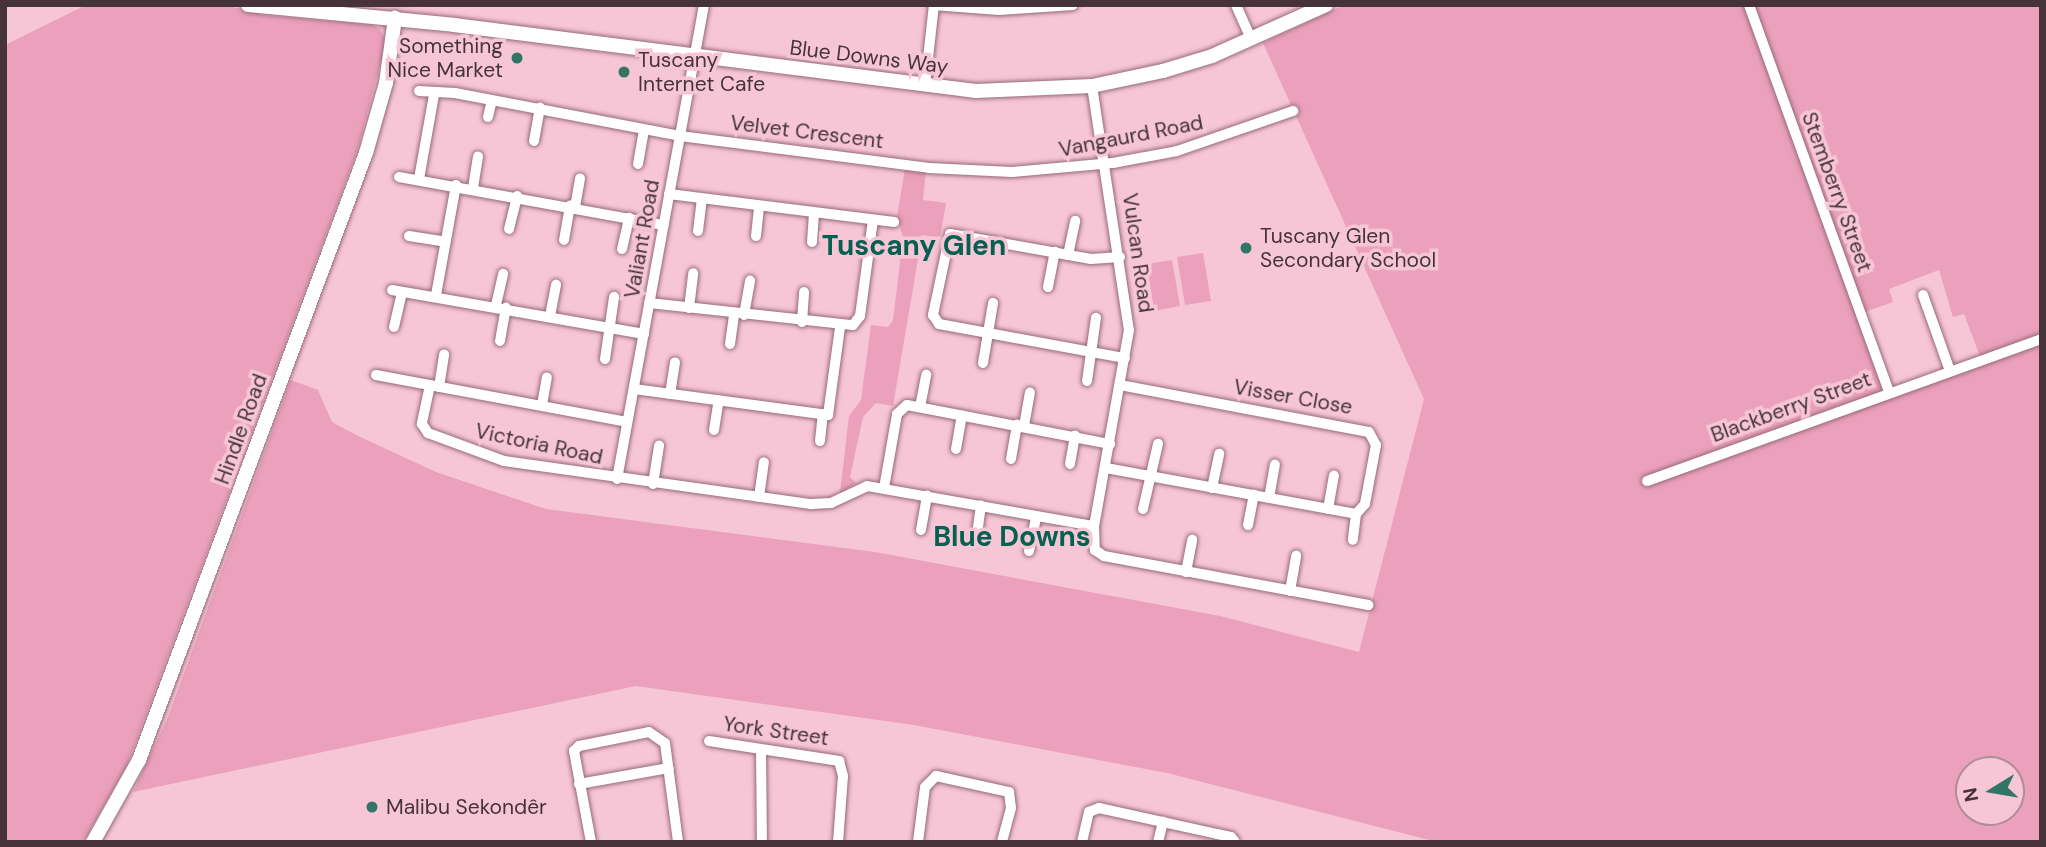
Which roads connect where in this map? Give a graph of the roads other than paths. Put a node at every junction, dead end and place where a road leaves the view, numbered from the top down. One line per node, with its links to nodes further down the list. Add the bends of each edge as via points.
1 (248, 5): 9 (street, Blue Downs Way)
2 (704, 5): 11 (street, Valiant Road)
3 (934, 5): 8 (street); 12 (street)
4 (1073, 5): 8 (street)
5 (1236, 5): 10 (street)
6 (1326, 5): 10 (street, Blue Downs Way)
7 (1749, 5): 93 (street, Stemberry Street)
8 (967, 7)
9 (396, 18): 11 (street, Blue Downs Way); 149 (street, Hindle Road, via 386,83 366,153 139,760)
10 (1251, 39): 13 (street, Blue Downs Way, via 1163,71)
11 (694, 57): 12 (street, Blue Downs Way); 21 (street, Valiant Road)
12 (925, 85): 13 (street, Blue Downs Way, via 976,91)
13 (1092, 86): 25 (street, Vulcan Road)
14 (419, 91): 15 (street, Velvet Crescent)
15 (434, 95): 16 (street, Velvet Crescent, via 452,92); 29 (street)
16 (492, 100): 17 (street, Velvet Crescent); 19 (street)
17 (540, 108): 20 (street, Velvet Crescent); 22 (street)
18 (1293, 111): 25 (street, Vangaurd Road, via 1215,140)
19 (488, 117)
20 (644, 131): 21 (street, Velvet Crescent); 24 (street)
21 (680, 136): 26 (street, Velvet Crescent); 32 (street, Valiant Road)
22 (534, 141)
23 (478, 156): 31 (street)
24 (638, 164)
25 (1105, 164): 26 (street, Vangaurd Road, via 1012,172); 53 (street, Vulcan Road)
26 (929, 168)
27 (399, 177): 29 (street)
28 (580, 178): 35 (street)
29 (419, 179): 30 (street)
30 (456, 185): 31 (street); 48 (street)
31 (473, 188): 33 (street)
32 (669, 194): 34 (street); 42 (street, Valiant Road)
33 (517, 196): 35 (street); 43 (street)
34 (702, 199): 36 (street); 44 (street)
35 (573, 206): 38 (street); 47 (street)
36 (759, 206): 37 (street); 46 (street)
37 (814, 214): 39 (street); 49 (street)
38 (629, 218): 42 (street); 50 (street)
39 (873, 220): 41 (street); 72 (street, via 860,316 853,325)
40 (1074, 221): 52 (street)
41 (894, 222)
42 (664, 225): 63 (street, Valiant Road)
43 (509, 229)
44 (698, 231)
45 (409, 236): 48 (street)
46 (756, 236)
47 (564, 240)
48 (446, 242): 60 (street)
49 (812, 242)
50 (622, 249)
51 (1055, 252): 52 (street); 58 (street); 74 (street, via 950,234 934,318 939,324)
52 (1068, 255): 53 (street, via 1097,260)
53 (1120, 257): 81 (street, Vulcan Road, via 1129,316)
54 (693, 273): 66 (street)
55 (503, 274): 65 (street)
56 (750, 281): 67 (street)
57 (556, 285): 68 (street)
58 (1048, 287)
59 (804, 292): 70 (street)
60 (436, 295): 65 (street); 71 (street, via 397,291)
61 (1923, 295): 85 (street)
62 (614, 297): 73 (street)
63 (649, 303): 66 (street); 75 (street, Valiant Road)
64 (993, 303): 74 (street)
65 (501, 307): 68 (street); 77 (street)
66 (689, 308): 67 (street)
67 (739, 315): 70 (street); 78 (street)
68 (550, 316): 73 (street)
69 (1096, 318): 79 (street)
70 (802, 322): 72 (street)
71 (394, 327)
72 (840, 327): 99 (street, via 828,415)
73 (609, 329): 75 (street); 82 (street)
74 (987, 333): 79 (street); 84 (street)
75 (644, 334): 92 (street, Valiant Road)
76 (2041, 339): 85 (street, Blackberry Street)
77 (500, 341)
78 (730, 344)
79 (1090, 353): 81 (street); 89 (street)
80 (444, 354): 91 (street)
81 (1125, 358): 90 (street, Vulcan Road)
82 (605, 359)
83 (675, 362): 95 (street)
84 (983, 363)
85 (1950, 371): 93 (street, Blackberry Street)
86 (376, 375): 91 (street)
87 (926, 375): 98 (street)
88 (547, 377): 97 (street)
89 (1087, 381)
90 (1120, 385): 106 (street, Vulcan Road); 130 (street, Visser Close, via 1369,432 1376,445 1365,504)
91 (434, 386): 97 (street); 118 (street, Victoria Road, via 422,424 436,439 504,461)
92 (634, 389): 95 (street); 101 (street, Valiant Road)
93 (1889, 392): 119 (street, Blackberry Street)
94 (1030, 393): 102 (street)
95 (670, 394): 96 (street)
96 (719, 400): 99 (street); 103 (street)
97 (542, 405): 101 (street)
98 (920, 407): 100 (street); 121 (street, via 900,407)
99 (823, 414): 105 (street)
100 (962, 416): 102 (street); 109 (street)
101 (627, 422): 118 (street, Valiant Road)
102 (1021, 426): 104 (street); 111 (street)
103 (714, 430)
104 (1075, 435): 106 (street); 113 (street)
105 (820, 441)
106 (1110, 444): 115 (street, Vulcan Road)
107 (1158, 444): 117 (street)
108 (660, 445): 120 (street)
109 (956, 449)
110 (1219, 454): 122 (street)
111 (1011, 459)
112 (764, 462): 125 (street)
113 (1070, 464)
114 (1275, 466): 126 (street)
115 (1105, 468): 117 (street); 132 (street, Vulcan Road)
116 (1334, 476): 129 (street)
117 (1150, 477): 122 (street); 128 (street)
118 (617, 480): 120 (street, Victoria Road)
119 (1647, 481)
120 (653, 484): 125 (street, Victoria Road)
121 (884, 488): 124 (street, Victoria Road); 125 (street, Victoria Road, via 854,488 822,504)
122 (1212, 488): 123 (street)
123 (1254, 495): 126 (street); 133 (street)
124 (927, 496): 127 (street, Victoria Road); 134 (street)
125 (760, 497)
126 (1269, 498): 129 (street)
127 (981, 505): 131 (street, Victoria Road); 137 (street)
128 (1143, 509)
129 (1328, 509): 130 (street)
130 (1356, 514): 136 (street, Visser Close)
131 (1036, 517): 132 (street, Victoria Road); 138 (street)
132 (1094, 526): 140 (street, Vulcan Road, via 1095,550 1104,556)
133 (1248, 526)
134 (921, 530)
135 (1192, 540): 140 (street)
136 (1353, 540)
137 (976, 541)
138 (1029, 551)
139 (1296, 556): 141 (street)
140 (1186, 572): 141 (street)
141 (1290, 591): 142 (street)
142 (1368, 605)
143 (709, 741): 144 (street, York Street)
144 (761, 750): 152 (street); 153 (street, York Street, via 839,761 843,776)
145 (669, 768): 146 (street); 146 (street, via 661,736 636,733 579,746 573,758); 151 (street)
146 (579, 785): 150 (street)
147 (1163, 821): 148 (street); 156 (street, via 1093,809); 157 (street)
148 (1233, 839)
149 (93, 842)
150 (591, 842)
151 (678, 842)
152 (762, 842)
153 (838, 842)
154 (918, 842): 155 (street, via 925,787 936,776 1009,792 1011,808)
155 (1002, 842)
156 (1082, 842)
157 (1158, 842)

